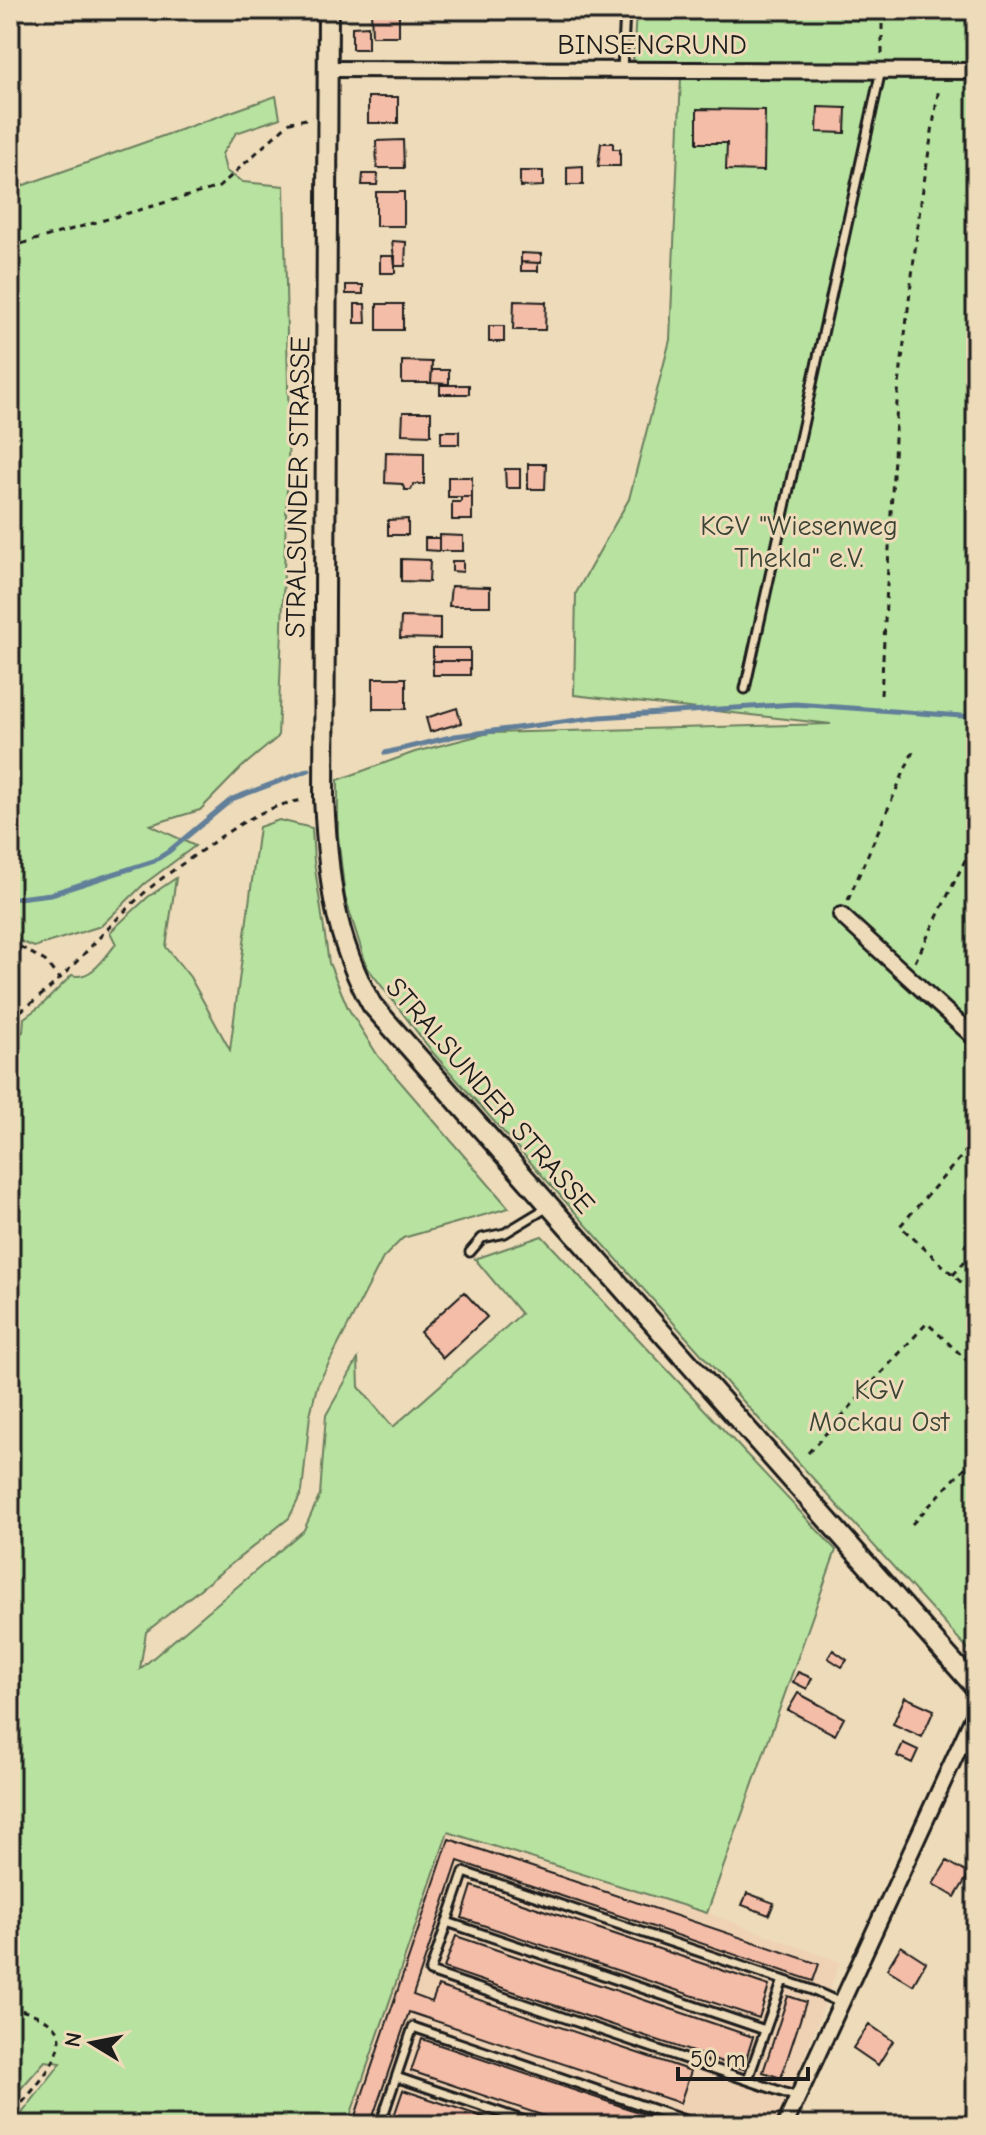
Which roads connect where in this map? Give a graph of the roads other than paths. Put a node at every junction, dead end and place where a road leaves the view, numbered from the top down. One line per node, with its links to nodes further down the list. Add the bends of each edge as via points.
1 (328, 10): 3 (street, STRALSUNDER STRASSE)
2 (625, 10): 4 (lane)
3 (327, 69): 4 (street, BINSENGRUND); 10 (street, STRALSUNDER STRASSE, via 324,798 336,919 350,963 372,1005)
4 (622, 70): 5 (street, BINSENGRUND)
5 (881, 70): 6 (street, BINSENGRUND); 7 (lane)
6 (976, 71)
7 (745, 689)
8 (841, 915): 9 (street)
9 (976, 1039)
10 (549, 1206): 11 (lane, via 505,1233 482,1238); 12 (street, STRALSUNDER STRASSE)
11 (470, 1252)
12 (976, 1688)
13 (976, 1711): 16 (street)
14 (447, 1922): 15 (lane, via 464,1872); 17 (lane); 19 (lane, via 430,1972)
15 (783, 1980): 16 (lane); 17 (lane)
16 (841, 2003): 20 (street)
17 (765, 2030): 19 (lane)
18 (396, 2077): 21 (lane); 22 (lane); 23 (lane, via 413,2027)
19 (748, 2079): 20 (lane)
20 (797, 2097): 24 (street)
21 (380, 2125)
22 (537, 2125)
23 (699, 2125)
24 (785, 2125)

